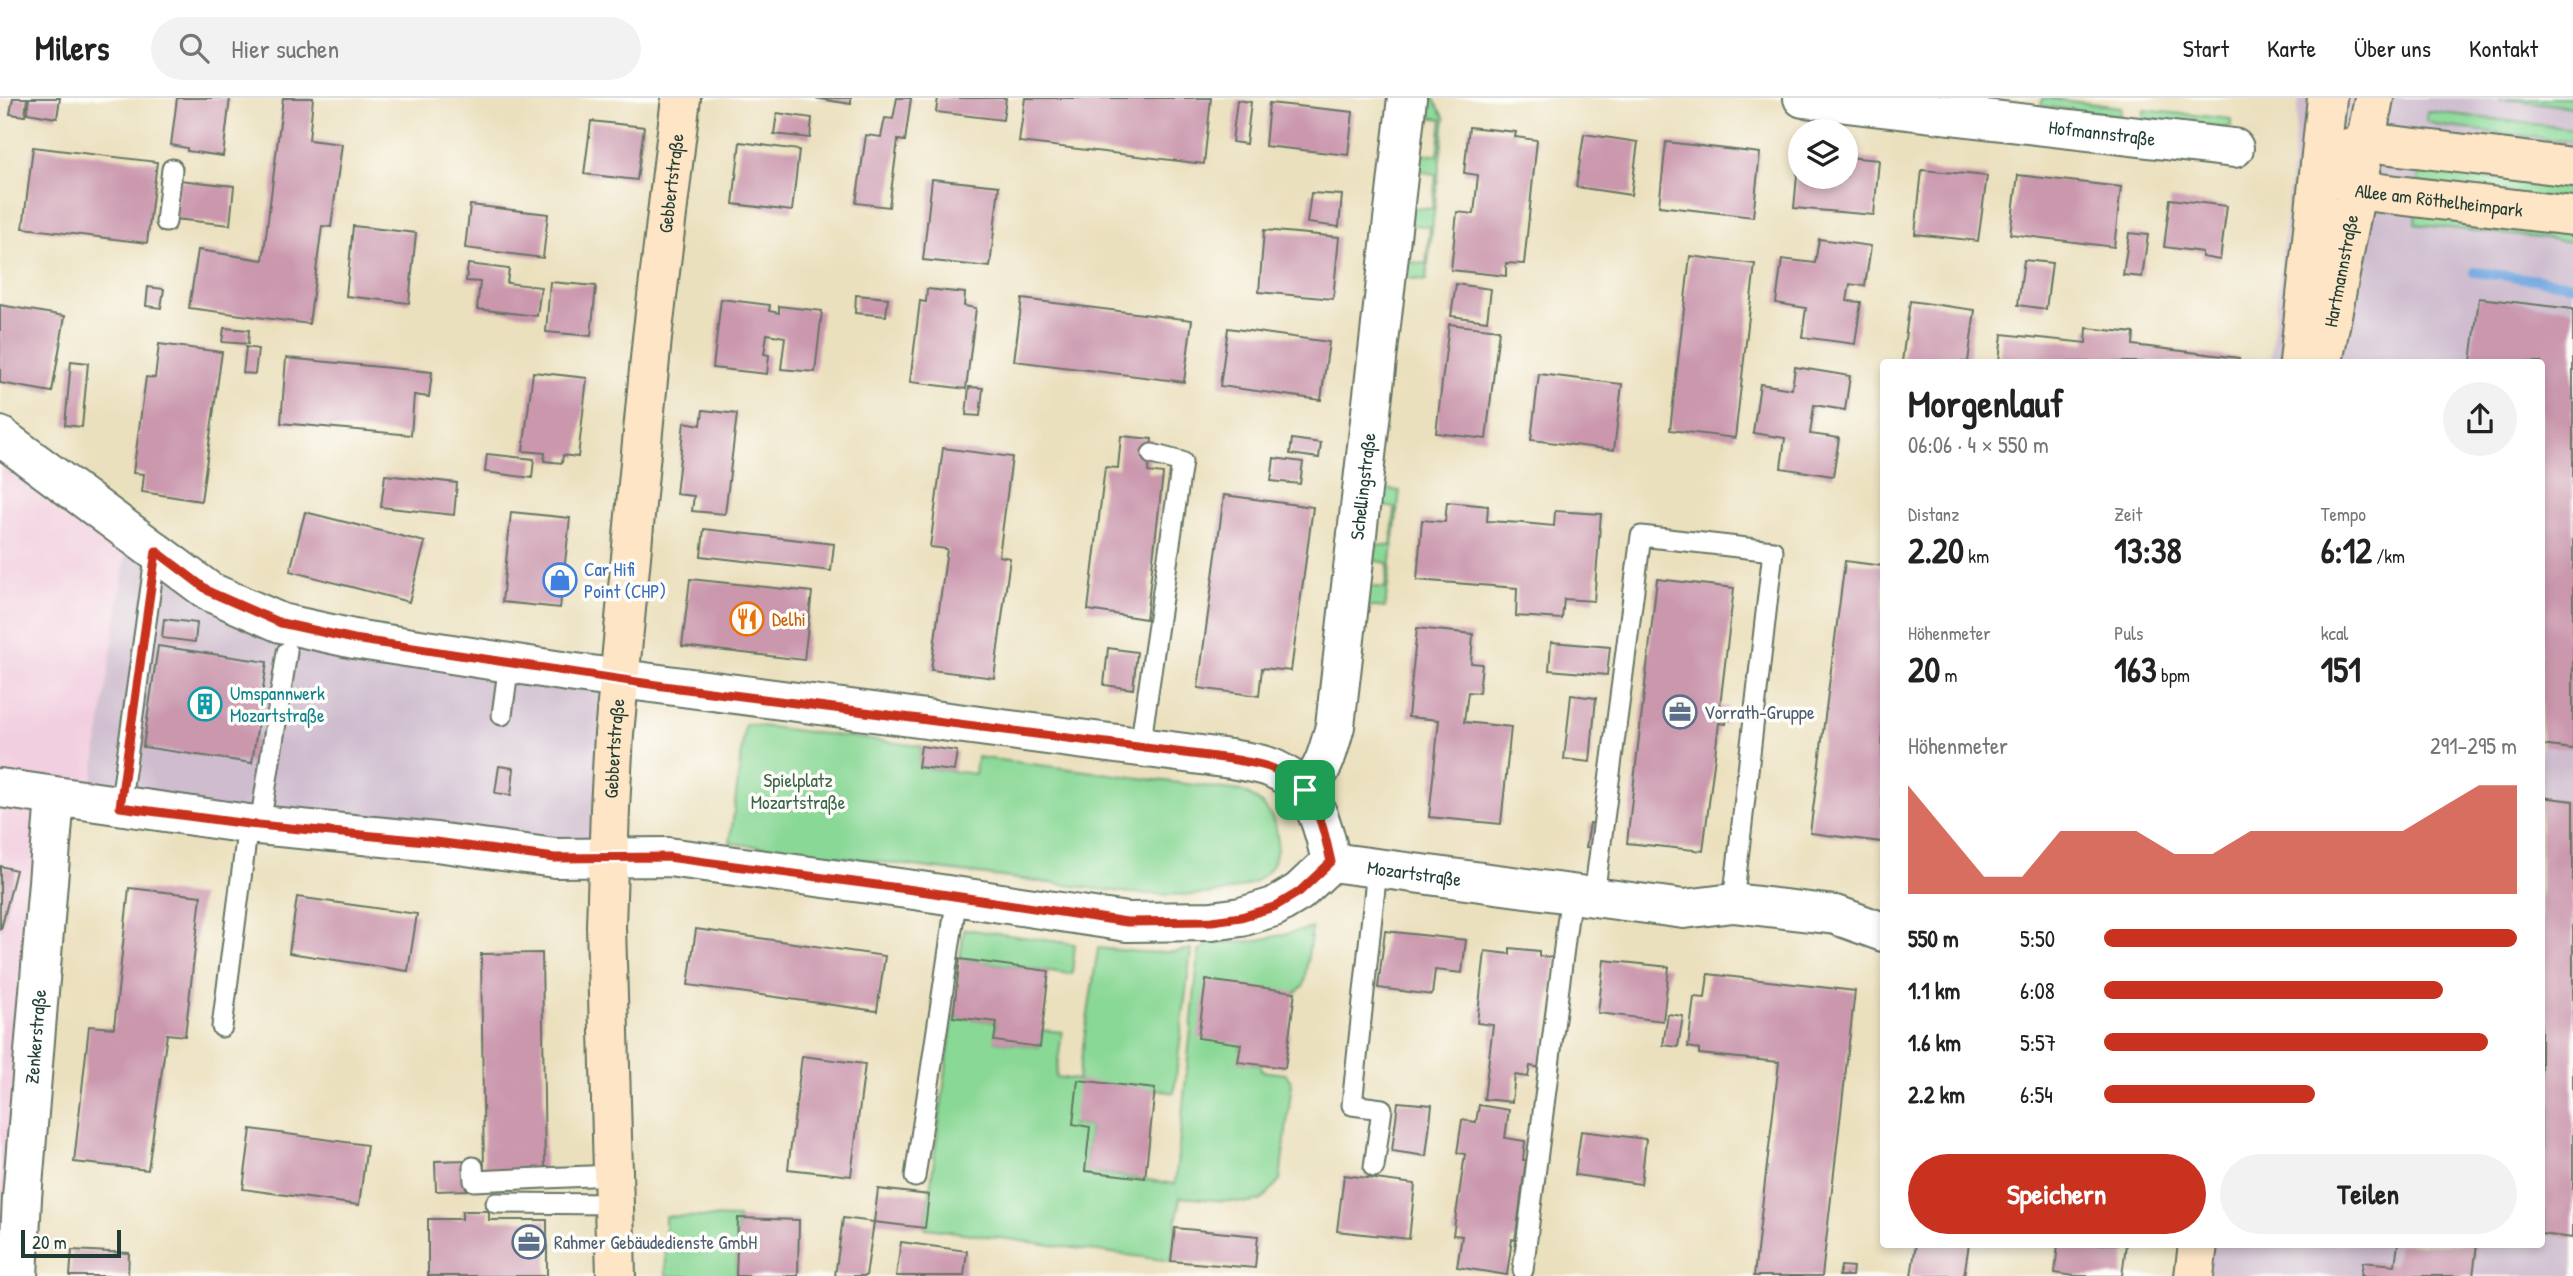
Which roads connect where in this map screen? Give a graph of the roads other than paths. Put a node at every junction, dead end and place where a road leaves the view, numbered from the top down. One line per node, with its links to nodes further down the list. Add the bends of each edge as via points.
1 (681, 98): 21 (street, Gebbertstraße, via 651,349)
2 (1407, 98): 25 (street, Schellingstraße, via 1335,726 1325,765)
3 (1802, 98): 7 (street, Hofmannstraße)
4 (2328, 98): 8 (street, Hartmannstraße)
5 (2374, 98): 6 (street, Hartmannstraße)
6 (2366, 142): 8 (street, Allee am Röthelheimpark); 9 (street, Allee am Röthelheimpark); 11 (street, Hartmannstraße)
7 (2234, 148)
8 (2321, 159): 11 (street, Allee am Röthelheimpark); 14 (street, Hartmannstraße)
9 (2573, 167)
10 (172, 169): 13 (lane)
11 (2355, 190): 12 (street, Allee am Röthelheimpark); 15 (street, Hartmannstraße)
12 (2573, 216)
13 (166, 222)
14 (2300, 359)
15 (2324, 359)
16 (0, 436): 18 (street)
17 (1152, 454): 23 (lane, via 1182,461)
18 (156, 551): 20 (street, via 210,592 281,623); 27 (lane)
19 (287, 652): 28 (lane)
20 (509, 663): 21 (street); 22 (lane)
21 (621, 680): 23 (street); 29 (street, Gebbertstraße)
22 (502, 715)
23 (1140, 747): 25 (street, via 1272,768)
24 (0, 788): 26 (street)
25 (1305, 790): 30 (street, via 1319,813)
26 (55, 797): 27 (street); 44 (street, Zenkerstraße)
27 (120, 807): 28 (street)
28 (254, 824): 29 (street, via 555,858); 36 (lane)
29 (608, 858): 33 (street, via 668,857); 40 (street, Gebbertstraße)
30 (1331, 862): 31 (street, Mozartstraße); 33 (street, via 1299,892 1274,907 1212,921 1127,922)
31 (1377, 869): 32 (street, Mozartstraße); 38 (lane, via 1352,1105 1382,1109)
32 (1583, 895): 34 (street, Mozartstraße, via 1684,909); 34 (lane, via 1641,536 1773,551); 43 (lane)
33 (957, 896): 39 (lane)
34 (1733, 903): 35 (street, Mozartstraße, via 1836,915)
35 (1880, 931)
36 (222, 1027)
37 (473, 1167): 40 (lane, via 474,1181)
38 (1374, 1167)
39 (915, 1177)
40 (613, 1190): 41 (lane); 45 (street, Gebbertstraße)
41 (496, 1203)
42 (2198, 1248): 46 (street)
43 (1523, 1270)
44 (18, 1276)
45 (615, 1276)
46 (2194, 1276)

